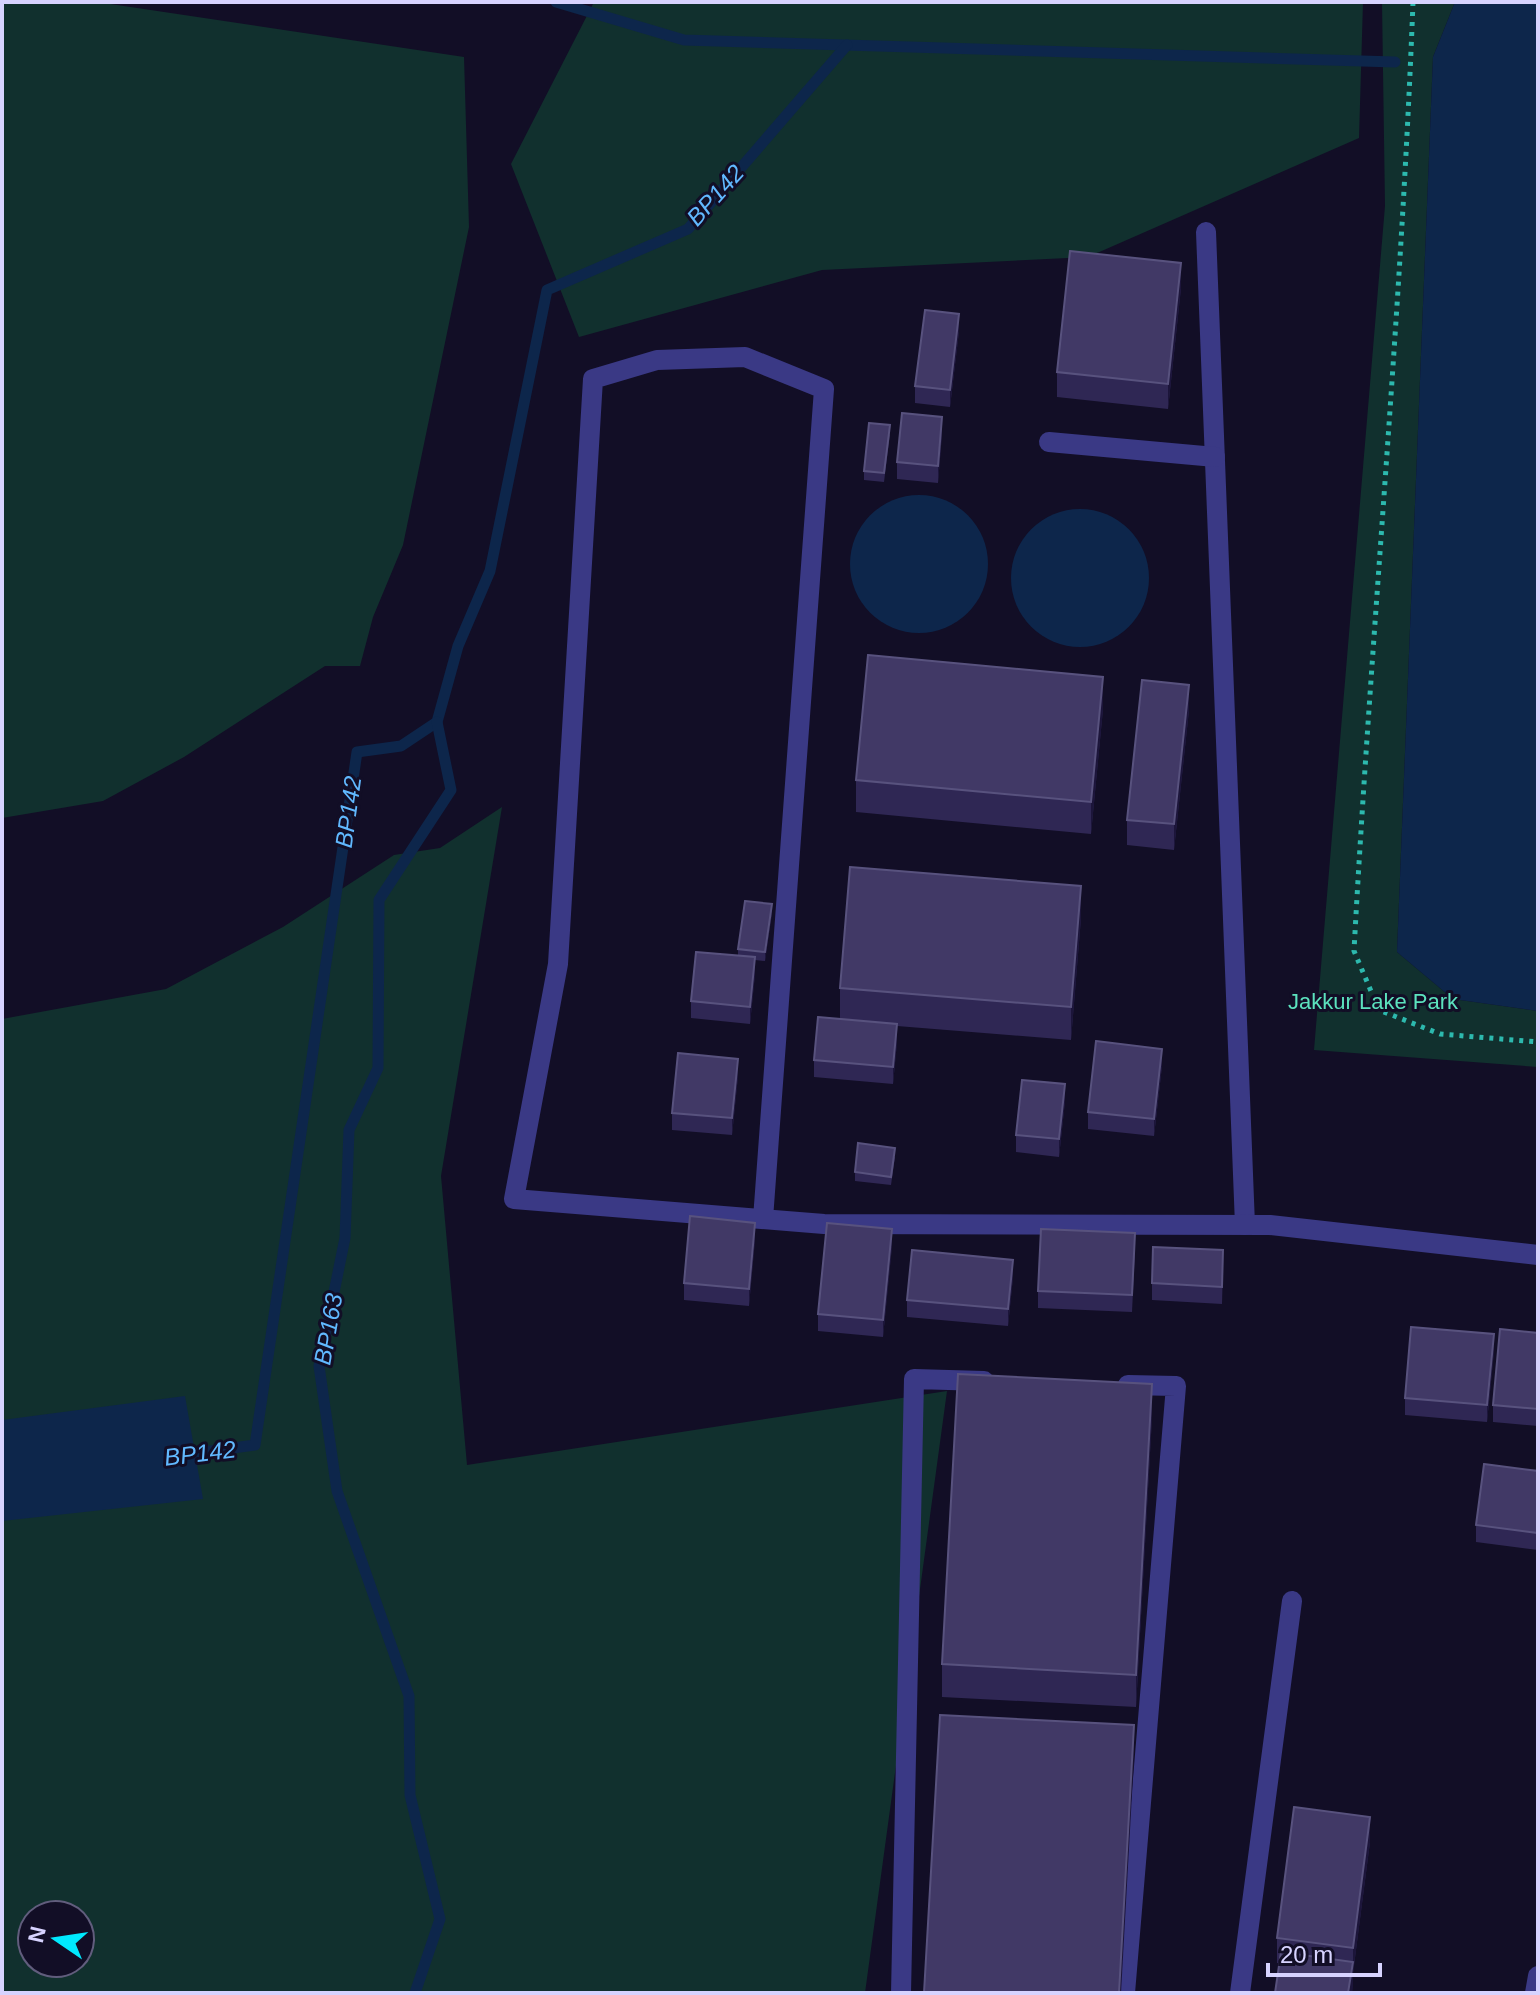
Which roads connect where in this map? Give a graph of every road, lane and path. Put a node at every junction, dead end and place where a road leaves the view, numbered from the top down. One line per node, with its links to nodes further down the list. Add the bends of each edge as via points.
1 (1413, 2): 5 (path, via 1397,343 1377,552 1354,951 1379,1010 1440,1034)
2 (1206, 232): 4 (street)
3 (1049, 442): 4 (street)
4 (1215, 457): 7 (street)
5 (1538, 1042)
6 (763, 1219): 6 (street, via 824,389 745,357 657,360 593,379 558,964 514,1199); 7 (street, via 824,1224)
7 (1245, 1225): 8 (street)
8 (1538, 1255)
9 (1006, 1382): 13 (street, via 914,1379)
10 (1114, 1385): 14 (street, via 1176,1386)
11 (1292, 1601): 15 (street)
12 (1538, 1976): 16 (street)
13 (901, 1993)
14 (1125, 1993)
15 (1240, 1993)
16 (1535, 1993)

